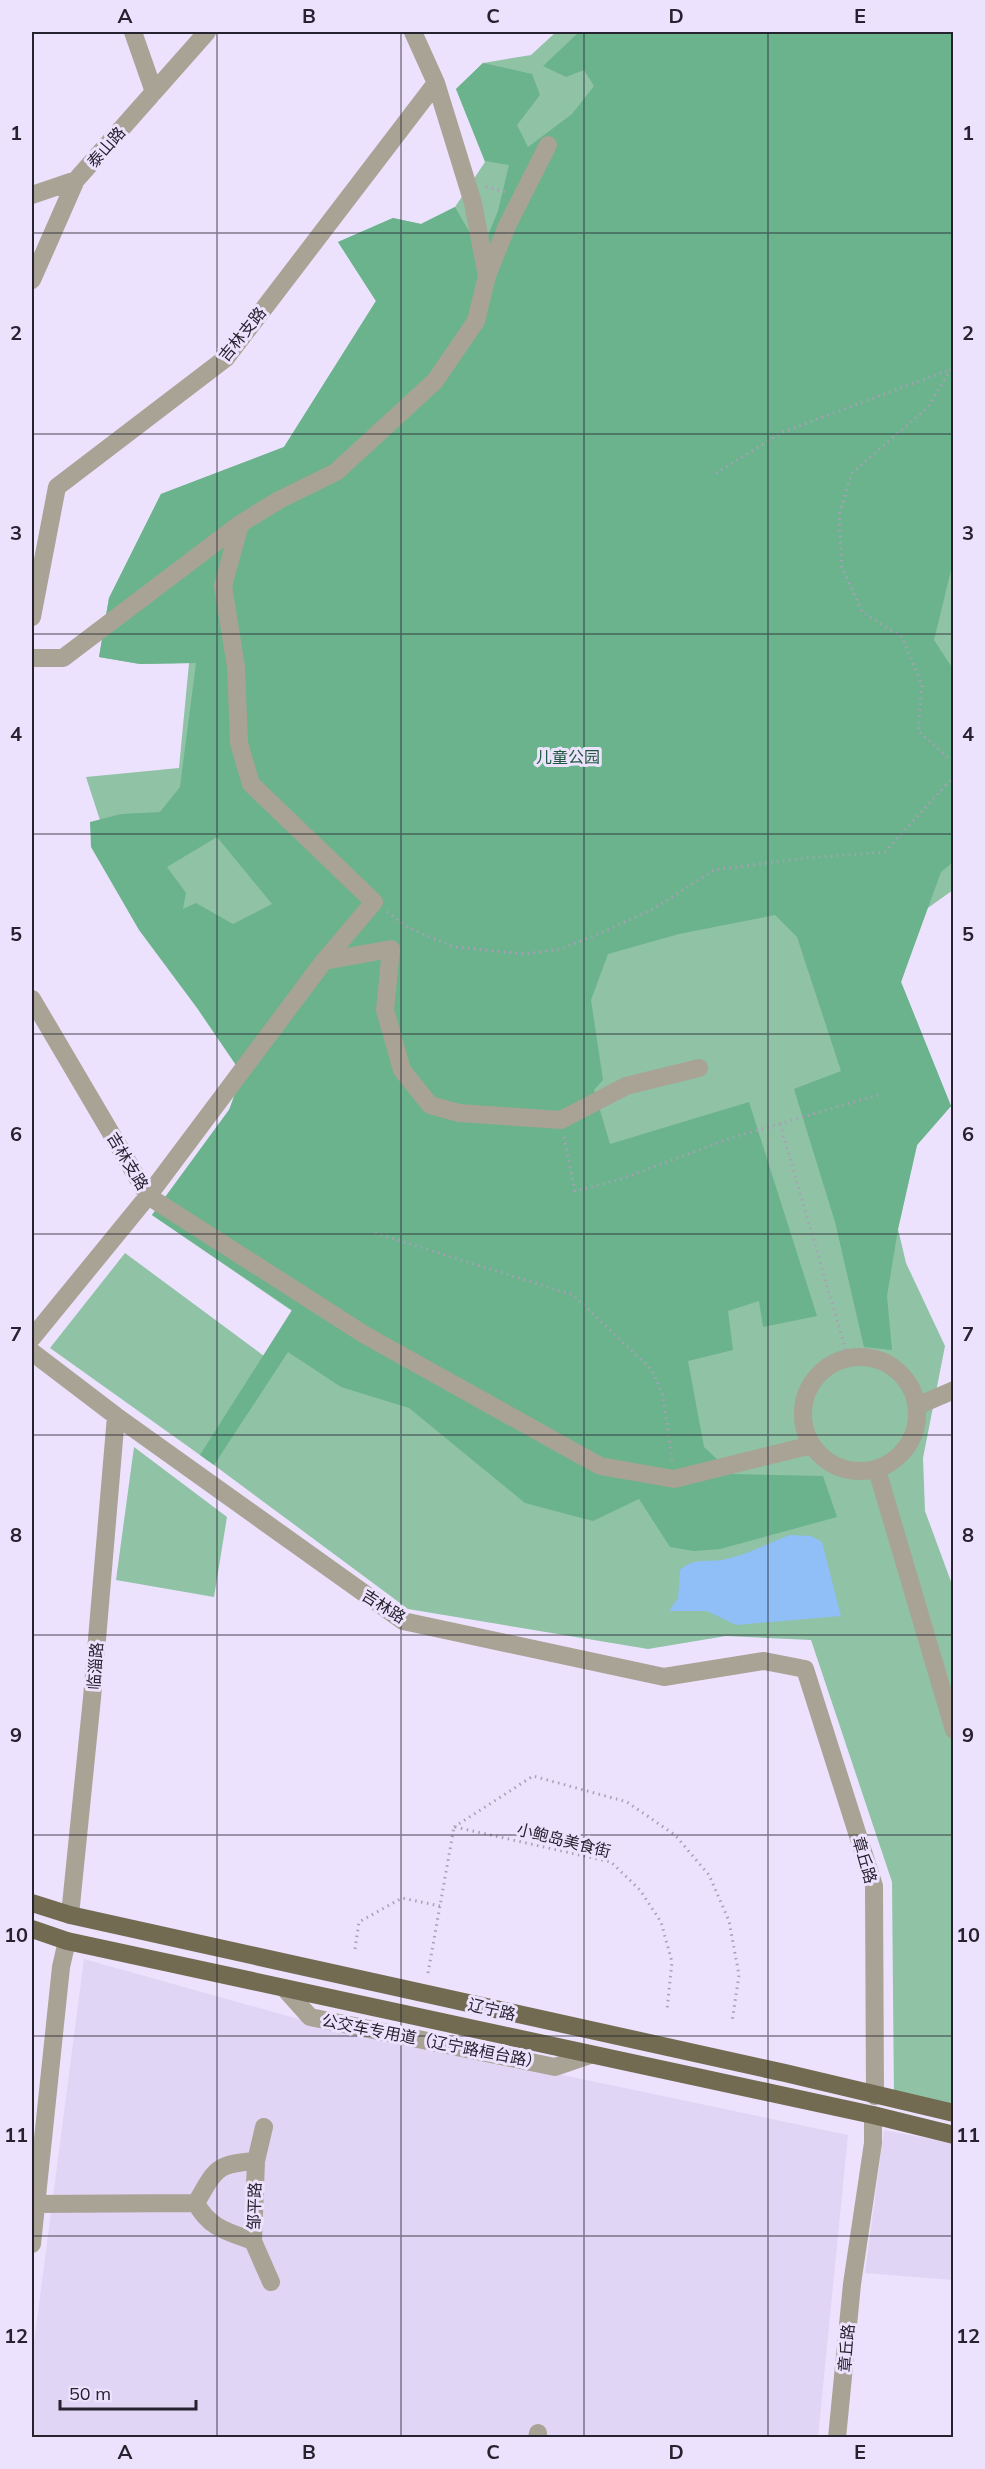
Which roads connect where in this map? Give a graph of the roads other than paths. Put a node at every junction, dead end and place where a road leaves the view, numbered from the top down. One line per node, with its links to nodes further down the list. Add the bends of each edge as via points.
1 (132, 32): 5 (street)
2 (207, 32): 5 (street, 泰山路)
3 (413, 32): 4 (street)
4 (436, 83): 9 (street, via 473,203); 12 (street, 吉林支路, via 226,358 57,487)
5 (154, 92): 7 (street, 泰山路)
6 (548, 145): 9 (street)
7 (76, 180): 8 (street); 10 (street, 泰山路)
8 (32, 195)
9 (487, 276): 11 (street, via 476,321 435,381 336,472)
10 (32, 280)
11 (240, 524): 13 (street, via 63,658); 14 (street, via 223,586 236,667 239,743 251,784 374,902)
12 (32, 618)
13 (32, 658)
14 (324, 961): 16 (street, via 391,949 385,1010 402,1070 430,1105 459,1113 561,1120 626,1086); 17 (street)
15 (32, 999): 17 (street, 吉林支路)
16 (699, 1068)
17 (148, 1196): 18 (street, 吉林支路); 23 (street, via 365,1335 600,1466 675,1479)
18 (32, 1338)
19 (32, 1352): 22 (street, 吉林路)
20 (954, 1390): 21 (street)
21 (917, 1406): 23 (street, via 900,1372 885,1362 867,1357 831,1364 816,1376 802,1410 804,1428); 24 (street, via 917,1422 909,1445 891,1463)
22 (116, 1416): 25 (street, 吉林路, via 403,1621 664,1677 764,1661); 28 (street, 临淄路)
23 (812, 1445): 24 (street, via 824,1460 840,1468 858,1472)
24 (877, 1470): 26 (street)
25 (805, 1669): 31 (street, 章丘路, via 874,1886)
26 (954, 1730)
27 (32, 1903): 28 (main road, 辽宁路)
28 (70, 1915): 31 (main road, 辽宁路)
29 (32, 1929): 30 (main road, 辽宁路)
30 (67, 1941): 33 (main road, 辽宁路); 38 (street)
31 (875, 2096): 32 (main road, 辽宁路)
32 (954, 2113)
33 (873, 2115): 35 (main road, 辽宁路); 42 (street, 章丘路, via 873,2143 852,2284)
34 (264, 2127): 36 (street, 邹平路)
35 (954, 2135)
36 (256, 2161): 37 (street, via 231,2163 214,2173); 39 (street, 邹平路)
37 (196, 2203): 38 (street); 39 (street, via 204,2218)
38 (33, 2206): 40 (street)
39 (253, 2241): 41 (street, 邹平路)
40 (32, 2244)
41 (271, 2282)
42 (837, 2438)

